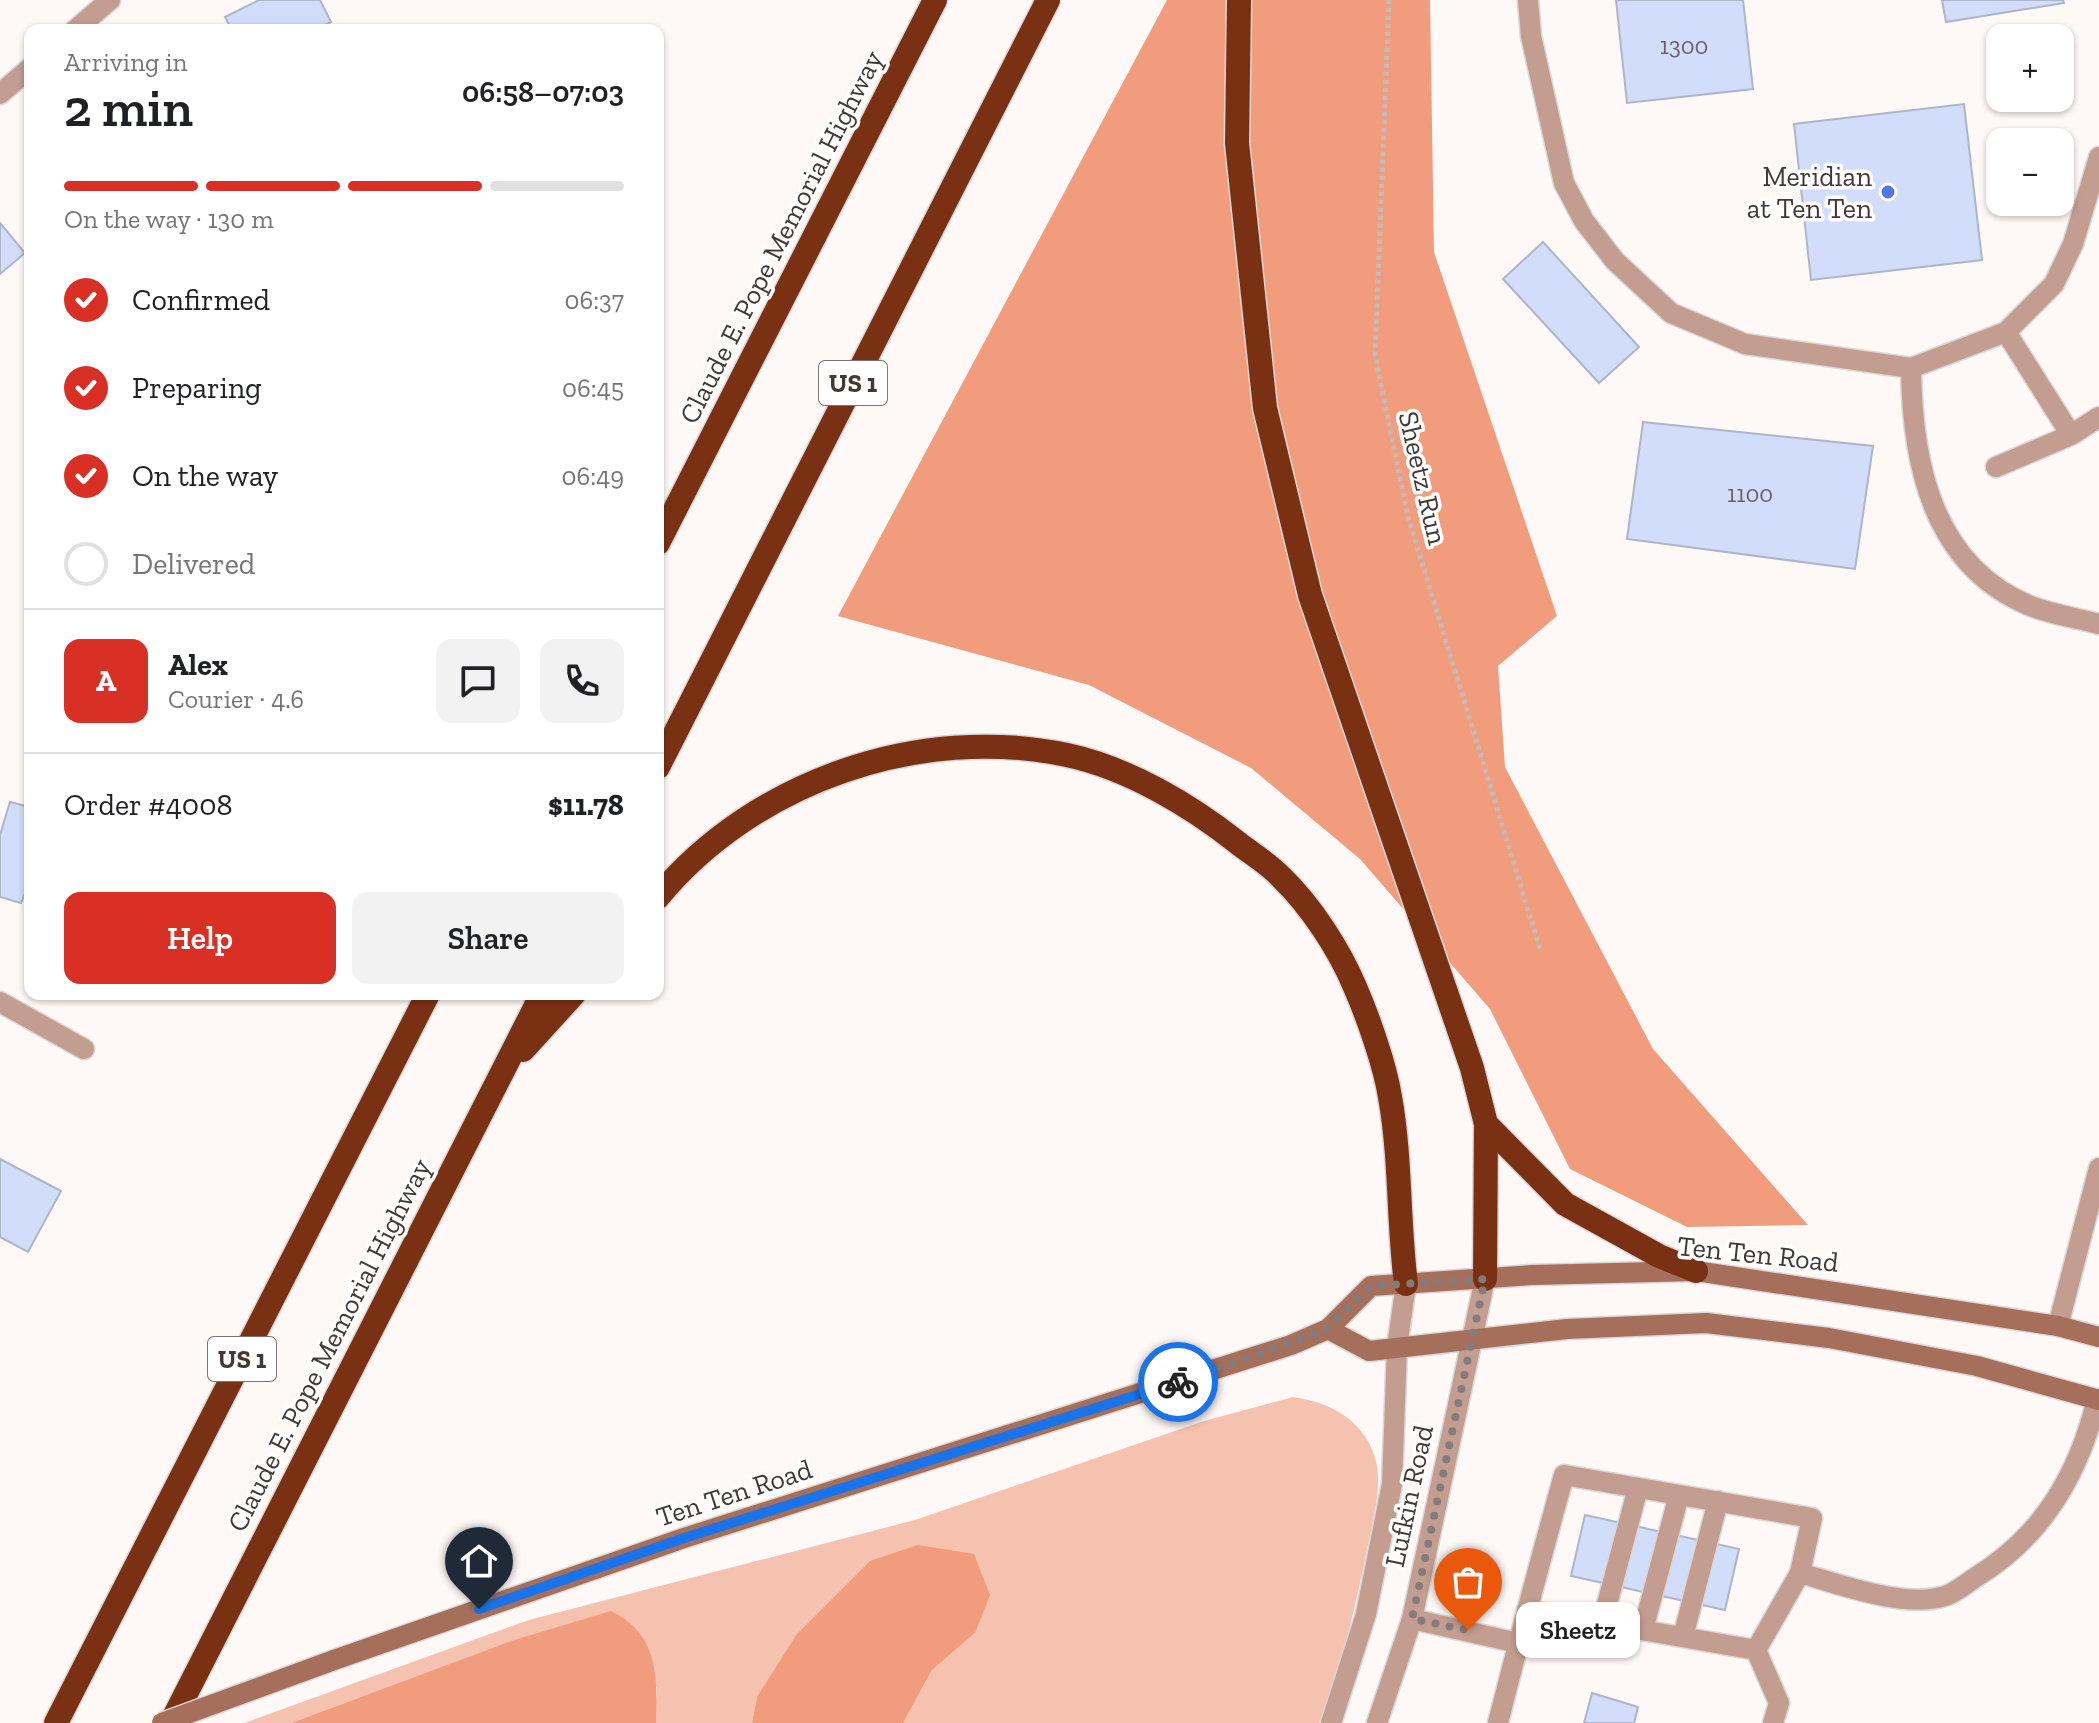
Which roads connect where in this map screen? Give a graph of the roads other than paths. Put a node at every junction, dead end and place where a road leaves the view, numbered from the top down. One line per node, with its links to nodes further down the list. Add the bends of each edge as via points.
1 (110, 0): 6 (street)
2 (935, 0): 15 (highway, Claude E. Pope Memorial Highway)
3 (1048, 0): 17 (highway, US 1)
4 (1239, 0): 25 (highway, via 1237,143 1265,408 1310,595 1472,1068)
5 (1528, 0): 11 (street, via 1531,36 1564,183 1584,221 1615,261 1671,313 1745,344)
6 (82, 24)
7 (24, 73): 8 (street)
8 (0, 94)
9 (2099, 157): 10 (street, via 2073,244 2054,284)
10 (2006, 332): 11 (street); 13 (street)
11 (1911, 368): 16 (street, via 1919,463 1948,539 1994,587 2029,605)
12 (2099, 417): 13 (street)
13 (2071, 435): 14 (street)
14 (1996, 467)
15 (664, 531)
16 (2099, 624)
17 (664, 755)
18 (664, 891): 30 (highway, via 734,825 805,785 900,754 976,745 1068,755 1134,779 1202,814 1282,877 1322,929 1355,987 1390,1096)
19 (425, 1000): 48 (highway, US 1)
20 (539, 1000): 24 (highway, Claude E. Pope Memorial Highway)
21 (569, 1000): 24 (highway)
22 (0, 1002): 23 (street)
23 (84, 1049)
24 (501, 1076): 50 (highway, Claude E. Pope Memorial Highway)
25 (1486, 1124): 28 (highway, via 1565,1204); 29 (highway)
26 (2099, 1168): 27 (street)
27 (2095, 1196): 31 (street)
28 (1696, 1271): 29 (main road, Ten Ten Road); 31 (main road, Ten Ten Road)
29 (1485, 1279): 30 (main road, Ten Ten Road); 34 (street, Lufkin Road)
30 (1406, 1284): 32 (main road, Ten Ten Road, via 1371,1286); 35 (street, Lufkin Road)
31 (2058, 1326): 33 (main road, Ten Ten Road)
32 (1328, 1329): 35 (main road, via 1369,1351); 49 (main road, Ten Ten Road, bridge, via 684,1538)
33 (2099, 1337)
34 (1471, 1339): 35 (main road); 36 (main road, via 1706,1323 1829,1338 1962,1363); 42 (street, Lufkin Road)
35 (1397, 1347): 51 (street, Lufkin Road, via 1392,1484 1366,1614)
36 (2098, 1400): 40 (street, via 2063,1492 2032,1533 1944,1597 1873,1594)
37 (1638, 1488): 38 (street); 41 (street, via 1564,1475); 43 (street)
38 (1679, 1495): 39 (street); 44 (street)
39 (1718, 1501): 40 (street, via 1812,1518); 45 (street)
40 (1800, 1573): 47 (street)
41 (1527, 1610): 43 (street); 46 (street)
42 (1412, 1619): 46 (street); 52 (street, Lufkin Road)
43 (1602, 1623): 44 (street)
44 (1643, 1630): 45 (street)
45 (1683, 1637): 47 (street)
46 (1518, 1643): 53 (street)
47 (1756, 1650): 54 (street, via 1779,1703)
48 (56, 1723)
49 (162, 1723)
50 (171, 1723)
51 (1331, 1723)
52 (1377, 1723)
53 (1498, 1723)
54 (1773, 1723)

